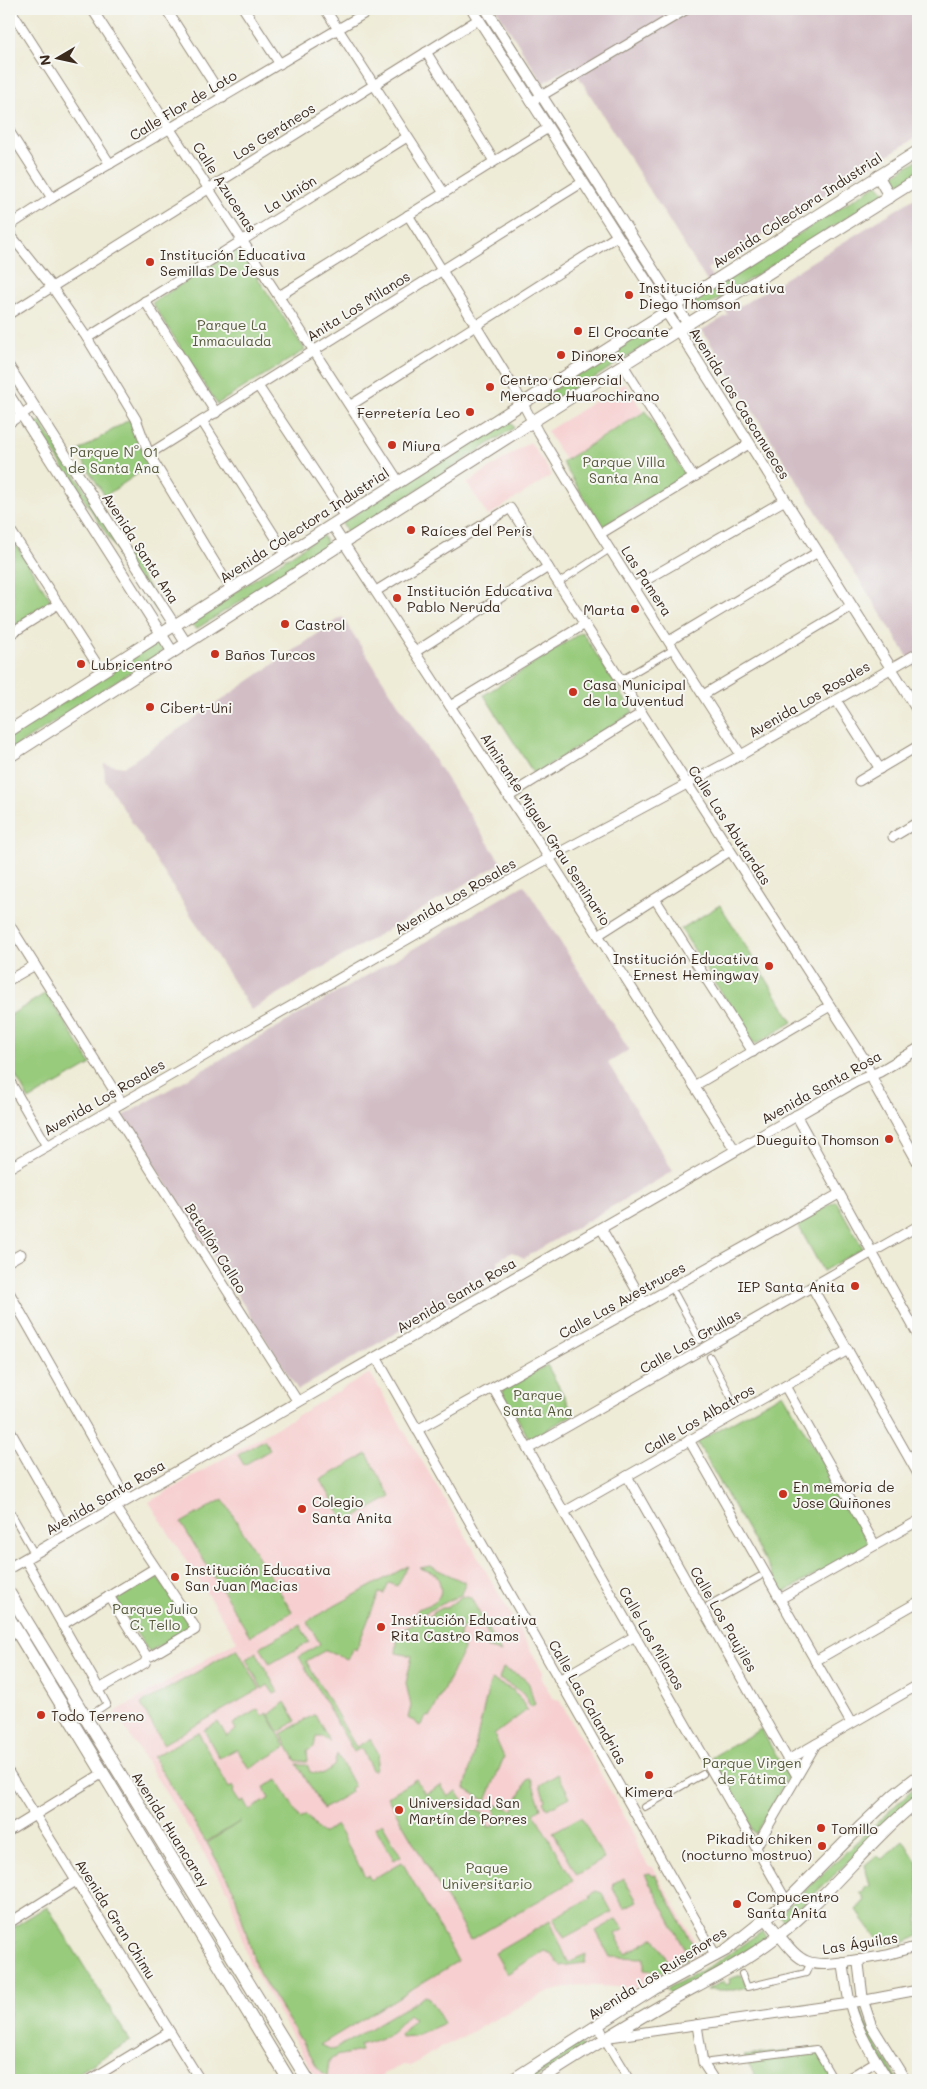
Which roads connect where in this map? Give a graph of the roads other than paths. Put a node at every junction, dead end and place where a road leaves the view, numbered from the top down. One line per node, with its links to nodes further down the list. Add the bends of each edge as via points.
1 (10, 9): 24 (street)
2 (92, 9): 19 (street, Calle Azucenas)
3 (166, 9): 16 (street)
4 (244, 9): 13 (street)
5 (325, 9): 11 (street)
6 (372, 9): 11 (street, Calle Flor de Loto)
7 (472, 9): 10 (street, Avenida Los Cascanueces)
8 (486, 9): 15 (street, Avenida Los Cascanueces)
9 (687, 9): 15 (street)
10 (478, 19): 12 (street, Los Geráneos); 17 (street, Avenida Los Cascanueces)
11 (338, 29): 13 (street, Calle Flor de Loto); 14 (street)
12 (426, 52): 14 (street, Los Geráneos); 23 (street)
13 (280, 64): 16 (street, Calle Flor de Loto)
14 (374, 85): 21 (street); 28 (street, Los Geráneos)
15 (542, 95): 17 (street); 41 (street, Avenida Los Cascanueces)
16 (223, 98): 19 (street, Calle Flor de Loto)
17 (531, 102): 18 (street, Avenida Los Cascanueces)
18 (548, 128): 23 (street); 27 (street, Avenida Los Cascanueces)
19 (170, 129): 24 (street, Calle Flor de Loto); 28 (street, Calle Azucenas)
20 (9, 131): 31 (street)
21 (407, 137): 29 (street); 36 (street, La Unión)
22 (918, 151): 25 (main road, Avenida Colectora Industrial)
23 (494, 161): 29 (street)
24 (110, 164): 31 (street, Calle Flor de Loto)
25 (878, 176): 30 (main road); 41 (main road, Avenida Colectora Industrial)
26 (918, 179): 30 (main road)
27 (583, 182): 35 (street, Avenida Los Cascanueces); 37 (street, Anita Los Milanos)
28 (209, 188): 36 (street, Calle Azucenas); 38 (street, Los Geráneos)
29 (444, 193): 32 (street)
30 (890, 197): 44 (main road)
31 (52, 198): 33 (street, Calle Flor de Loto)
32 (408, 215): 37 (street, Las Pamera); 39 (street)
33 (9, 226)
34 (9, 232): 38 (street)
35 (617, 236): 42 (street, Avenida Los Cascanueces); 45 (street)
36 (243, 240): 39 (street, Calle Azucenas); 40 (street, La Unión)
37 (442, 270): 45 (street, Las Pamera); 48 (street, Anita Los Milanos)
38 (52, 287): 43 (street, Los Geráneos); 47 (street)
39 (279, 296): 48 (street, Calle Azucenas)
40 (145, 301): 47 (street, La Unión); 56 (street)
41 (676, 305): 42 (main road, Avenida Colectora Industrial); 44 (street, Avenida Los Cascanueces)
42 (666, 312): 46 (street, Avenida Los Cascanueces); 53 (main road, Avenida Colectora Industrial)
43 (9, 314)
44 (688, 324): 46 (main road)
45 (476, 325): 53 (street, Las Pamera); 54 (street)
46 (678, 331): 49 (main road); 61 (street, Avenida Los Cascanueces)
47 (86, 338): 62 (street, via 136,418)
48 (315, 350): 51 (street, Anita Los Milanos); 54 (street, Calle Azucenas)
49 (624, 364): 60 (main road); 63 (street)
50 (9, 367): 55 (street, Avenida Santa Ana)
51 (258, 386): 56 (street, Anita Los Milanos); 66 (street)
52 (9, 395): 57 (street, Avenida Santa Ana)
53 (523, 403): 60 (street, Las Pamera); 64 (main road, Avenida Colectora Industrial)
54 (351, 405): 64 (street, Calle Azucenas)
55 (34, 406): 57 (street); 82 (street, Avenida Santa Ana)
56 (216, 412): 58 (street, Anita Los Milanos)
57 (21, 415): 59 (street); 83 (street, Avenida Santa Ana)
58 (202, 421): 62 (street, Anita Los Milanos); 73 (street)
59 (9, 422)
60 (532, 422): 69 (street, Las Pamera); 70 (main road)
61 (749, 444): 63 (street); 65 (street, Avenida Los Cascanueces)
62 (149, 454): 77 (street)
63 (694, 477): 69 (street)
64 (399, 482): 66 (main road, Avenida Colectora Industrial)
65 (785, 500): 72 (street, Avenida Los Cascanueces); 76 (street)
66 (345, 517): 67 (main road, Avenida Colectora Industrial)
67 (332, 525): 70 (street, Almirante Miguel Grau Seminario); 73 (main road, Avenida Colectora Industrial)
68 (9, 528): 79 (street)
69 (600, 534): 71 (street, Las Pamera)
70 (343, 542): 78 (street, Almirante Miguel Grau Seminario); 85 (main road)
71 (610, 549): 75 (street); 76 (street, Las Pamera)
72 (818, 552): 80 (street, Avenida Los Cascanueces); 86 (street)
73 (286, 554): 77 (main road, Avenida Colectora Industrial)
74 (548, 567): 75 (street, Calle Las Abutardas); 78 (street, Calle Las Abutardas, via 510,508); 88 (street)
75 (558, 583): 81 (street, Calle Las Abutardas)
76 (634, 587): 86 (street, Las Pamera)
77 (231, 589): 82 (main road, Avenida Colectora Industrial)
78 (376, 591): 88 (street, Almirante Miguel Grau Seminario)
79 (58, 604): 84 (street); 91 (street)
80 (852, 606): 90 (street, Avenida Los Cascanueces); 93 (street)
81 (585, 624): 92 (street, Calle Las Abutardas); 95 (street)
82 (175, 625): 83 (main road, Avenida Colectora Industrial); 85 (street, Avenida Santa Ana)
83 (162, 634): 87 (street, Avenida Santa Ana); 91 (main road, Avenida Colectora Industrial)
84 (9, 635)
85 (186, 642): 87 (main road)
86 (671, 645): 92 (street); 93 (street, Las Pamera)
87 (172, 651): 101 (main road)
88 (415, 652): 95 (street, Almirante Miguel Grau Seminario)
89 (918, 653): 90 (street, Avenida Los Rosales)
90 (891, 668): 94 (street, Avenida Los Rosales); 96 (street, Avenida Los Cascanueces)
91 (102, 672): 98 (main road, Avenida Colectora Industrial)
92 (621, 680): 97 (street, Calle Las Abutardas)
93 (703, 695): 100 (street, Las Pamera)
94 (836, 700): 100 (street, Avenida Los Rosales); 102 (street)
95 (450, 706): 105 (street, Almirante Miguel Grau Seminario)
96 (918, 711)
97 (642, 713): 104 (street, Calle Las Abutardas); 105 (street)
98 (9, 731)
99 (918, 746): 102 (street)
100 (742, 754): 104 (street, Avenida Los Rosales)
101 (9, 757)
102 (880, 769): 103 (street)
103 (859, 781)
104 (687, 784): 108 (street, Calle Las Abutardas); 109 (street, Avenida Los Rosales)
105 (508, 796): 109 (street, Almirante Miguel Grau Seminario)
106 (918, 822): 107 (street)
107 (893, 837)
108 (730, 851): 110 (street); 115 (street, Calle Las Abutardas)
109 (549, 858): 112 (street, Almirante Miguel Grau Seminario); 121 (street, Avenida Los Rosales)
110 (655, 899): 112 (street); 117 (street)
111 (9, 924): 113 (street)
112 (598, 935): 120 (street, Almirante Miguel Grau Seminario)
113 (35, 965): 114 (street); 121 (street)
114 (9, 980)
115 (830, 1006): 117 (street); 118 (street, Calle Las Abutardas, via 865,1060)
116 (918, 1049): 118 (street, Avenida Santa Rosa)
117 (753, 1052): 120 (street)
118 (871, 1075): 123 (street, Avenida Santa Rosa); 125 (street, Calle Las Abutardas)
119 (9, 1080): 124 (street)
120 (694, 1086): 126 (street, Almirante Miguel Grau Seminario)
121 (122, 1103): 122 (street, Avenida Los Rosales)
122 (112, 1109): 124 (street, Avenida Los Rosales); 146 (street, Batallón Callao)
123 (796, 1116): 126 (street, Avenida Santa Rosa); 129 (street)
124 (47, 1146): 128 (street, Avenida Los Rosales)
125 (915, 1148): 127 (street, Calle Las Abutardas)
126 (735, 1150): 131 (street, Avenida Santa Rosa)
127 (918, 1162)
128 (9, 1168)
129 (839, 1194): 132 (street); 138 (street, Calle Las Avestruces)
130 (918, 1226): 132 (street, Calle Las Grullas)
131 (601, 1228): 138 (street); 142 (street, Avenida Santa Rosa)
132 (872, 1253): 135 (street, Calle Las Grullas); 139 (street)
133 (21, 1254): 134 (street)
134 (9, 1261)
135 (812, 1287): 141 (street); 151 (street, Calle Las Grullas)
136 (9, 1292): 154 (street)
137 (675, 1294): 140 (street)
138 (644, 1303): 145 (street, Calle Las Avestruces)
139 (918, 1335)
140 (700, 1340)
141 (848, 1350): 144 (street, Calle Los Albatros); 152 (street)
142 (376, 1357): 146 (street, Avenida Santa Rosa); 149 (street, Calle Las Calandrias)
143 (710, 1357): 147 (street)
144 (785, 1386): 150 (street, Calle Los Albatros); 160 (street)
145 (493, 1388): 149 (street, Calle Las Avestruces); 151 (street, Calle Los Milanos)
146 (298, 1402): 154 (street, Avenida Santa Rosa)
147 (734, 1403)
148 (9, 1429): 159 (street)
149 (418, 1430): 175 (street, Calle Las Calandrias)
150 (689, 1440): 153 (street, Calle Los Albatros); 167 (street)
151 (528, 1449): 157 (street, Calle Los Milanos)
152 (918, 1474)
153 (626, 1476): 157 (street, Calle Los Albatros); 181 (street, Calle Los Paujiles)
154 (127, 1500): 155 (street, Avenida Santa Rosa)
155 (115, 1507): 159 (street, Avenida Santa Rosa); 163 (street)
156 (9, 1509): 161 (street)
157 (564, 1512): 172 (street, Calle Los Milanos)
158 (918, 1521): 160 (street)
159 (69, 1534): 161 (street, Avenida Santa Rosa)
160 (875, 1545): 167 (street)
161 (30, 1556): 162 (street, Avenida Santa Rosa); 171 (street)
162 (9, 1568)
163 (155, 1568): 166 (street); 173 (street, via 195,1630)
164 (759, 1577): 169 (street)
165 (9, 1593): 178 (main road, Avenida Huancaray)
166 (109, 1596): 171 (street); 173 (street)
167 (780, 1599): 174 (street)
168 (918, 1602): 174 (street)
169 (709, 1606)
170 (9, 1618): 182 (main road, Avenida Huancaray)
171 (62, 1625): 177 (street)
172 (635, 1636): 175 (street); 191 (street, Calle Los Milanos)
173 (147, 1657): 177 (street, via 145,1662)
174 (815, 1661): 179 (street)
175 (559, 1680): 198 (street, Calle Las Calandrias)
176 (918, 1685): 179 (street)
177 (99, 1689): 178 (street, via 106,1704)
178 (86, 1718): 216 (main road, Avenida Huancaray)
179 (851, 1723): 180 (street)
180 (816, 1744): 181 (street); 185 (street)
181 (788, 1760): 185 (street, Calle Los Paujiles)
182 (103, 1772): 189 (street); 215 (main road, Avenida Huancaray)
183 (9, 1773): 189 (street, Avenida Gran Chimu)
184 (703, 1774): 188 (street)
185 (797, 1776): 191 (street)
186 (918, 1776): 193 (main road, Avenida Los Ruiseñores, via 859,1828)
187 (918, 1801): 196 (main road, Avenida Los Ruiseñores)
188 (645, 1807)
189 (34, 1815): 190 (street); 192 (street, Avenida Gran Chimu)
190 (9, 1831)
191 (756, 1847): 193 (street, Calle Los Milanos)
192 (76, 1881): 195 (street); 208 (street, Avenida Gran Chimu)
193 (787, 1902): 194 (main road, Avenida Los Ruiseñores)
194 (766, 1919): 196 (street, Las Águilas); 198 (main road, Avenida Los Ruiseñores)
195 (9, 1923)
196 (779, 1935): 201 (street, Las Águilas, via 803,1962); 209 (main road, Avenida Los Ruiseñores, via 724,1972)
197 (918, 1946): 199 (street, Las Águilas)
198 (716, 1956): 207 (main road, Avenida Los Ruiseñores, via 654,1989)
199 (859, 1966): 201 (street, Las Águilas); 204 (street)
200 (808, 1968): 202 (street, via 806,1973 747,1987)
201 (844, 1968): 205 (street)
202 (742, 1974)
203 (918, 1990): 204 (street)
204 (863, 2001): 205 (street); 223 (street, via 874,2032)
205 (850, 2003): 206 (street); 211 (street)
206 (697, 2025): 209 (street); 220 (street, via 703,2063)
207 (599, 2026): 209 (street); 217 (main road, Avenida Los Ruiseñores)
208 (169, 2032): 213 (street); 214 (street, Avenida Gran Chimu)
209 (606, 2038): 218 (main road, Avenida Los Ruiseñores); 219 (street)
210 (710, 2062): 212 (street, via 816,2049)
211 (876, 2062): 221 (street); 222 (street)
212 (833, 2078)
213 (90, 2080)
214 (200, 2080)
215 (289, 2080)
216 (308, 2080)
217 (512, 2080)
218 (540, 2080)
219 (630, 2080)
220 (714, 2080)
221 (846, 2080)
222 (888, 2080)
223 (905, 2080)

